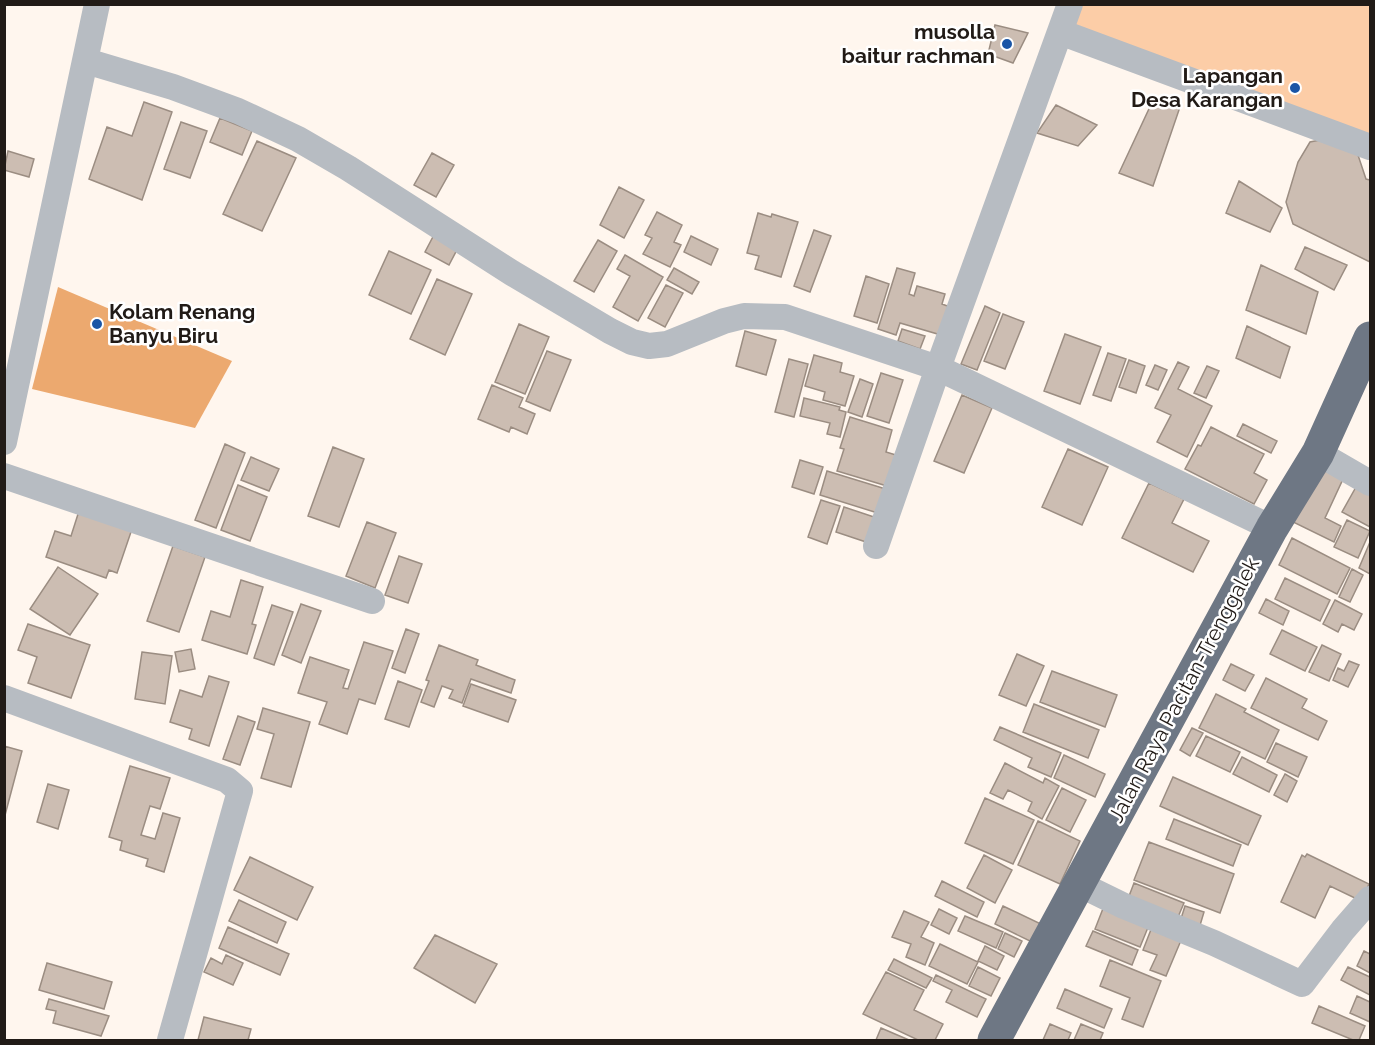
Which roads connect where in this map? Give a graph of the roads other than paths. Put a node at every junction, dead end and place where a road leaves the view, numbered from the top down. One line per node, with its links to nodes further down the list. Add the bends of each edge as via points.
1 (97, 4): 4 (street)
2 (1070, 4): 3 (street)
3 (1059, 32): 5 (street); 7 (street)
4 (86, 61): 7 (street, via 173,87 298,139 512,273 632,342 649,346 667,344 744,316 785,317); 8 (street)
5 (1371, 147)
6 (1371, 338): 9 (highway, Jalan Raya Pacitan-Trenggalek)
7 (938, 368): 12 (street); 13 (street)
8 (4, 442)
9 (1318, 453): 11 (street); 12 (highway, Jalan Raya Pacitan-Trenggalek)
10 (4, 476): 14 (street)
11 (1371, 483)
12 (1272, 528): 16 (highway, Jalan Raya Pacitan-Trenggalek)
13 (876, 546)
14 (372, 601)
15 (4, 698): 18 (street, via 227,780 240,791)
16 (1079, 884): 17 (street, via 1302,984); 19 (highway, Jalan Raya Pacitan-Trenggalek)
17 (1371, 899)
18 (170, 1041)
19 (994, 1041)

